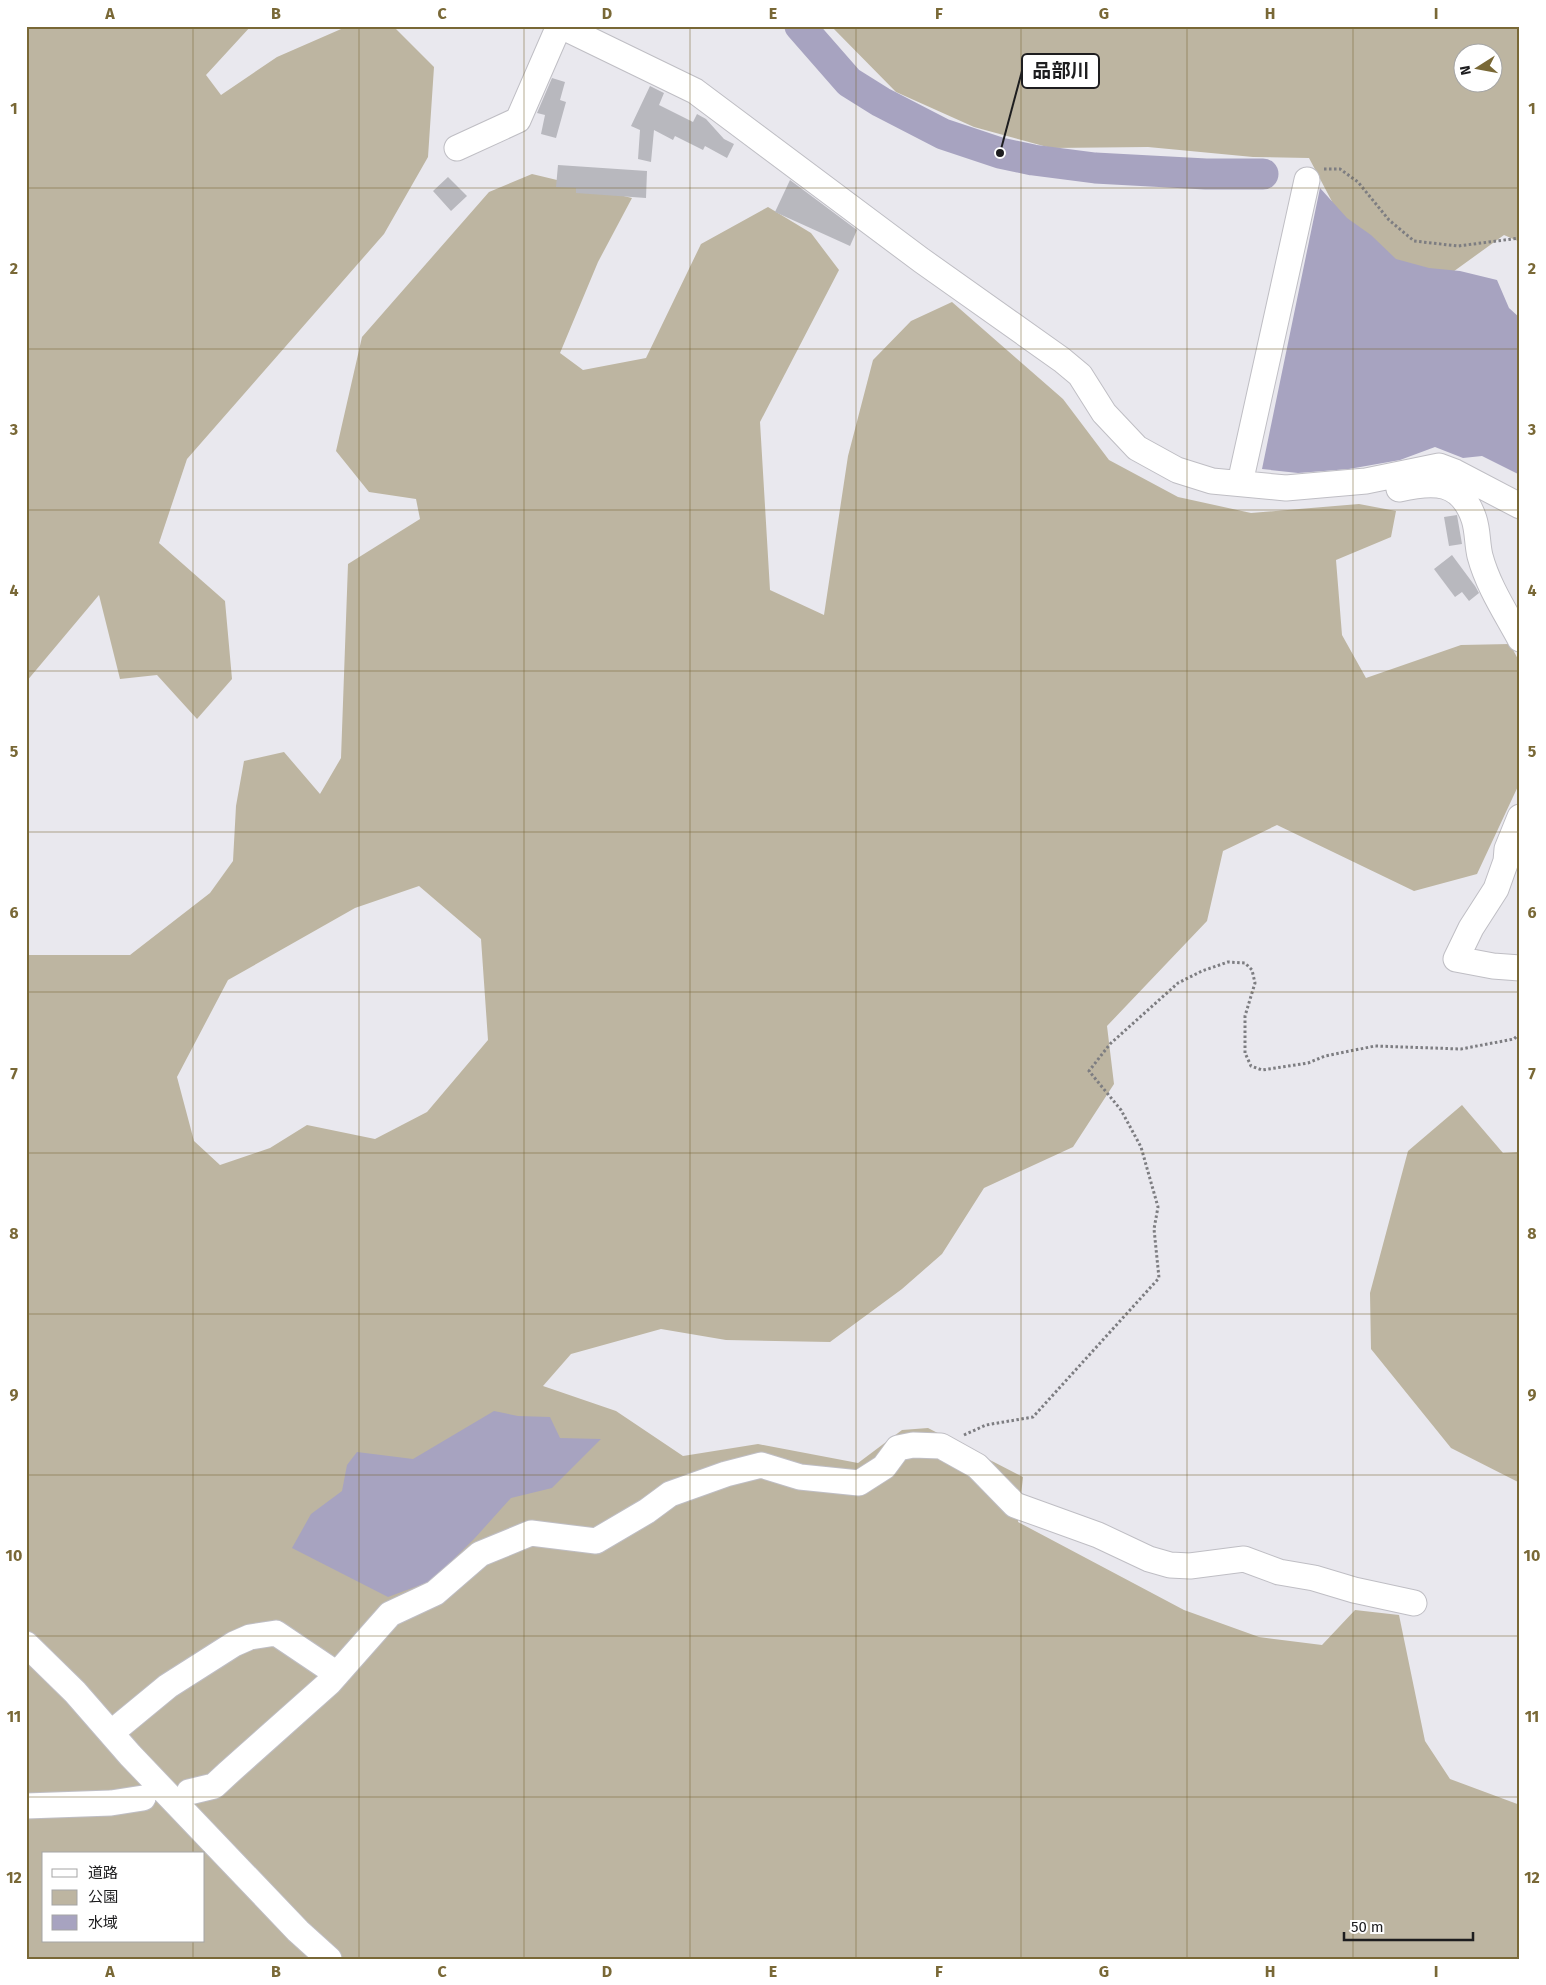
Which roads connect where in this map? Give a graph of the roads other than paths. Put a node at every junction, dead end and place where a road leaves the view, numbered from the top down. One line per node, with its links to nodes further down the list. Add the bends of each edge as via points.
1 (560, 26): 2 (street, via 518,120); 5 (street, via 703,96 1080,375 1104,413 1137,448 1177,470 1212,481)
2 (457, 148)
3 (1307, 180): 5 (street)
4 (1366, 481): 5 (street, via 1286,488); 6 (street, via 1438,466); 7 (street, via 1394,490 1443,484 1465,498 1492,588)
5 (1240, 484)
6 (1520, 506)
7 (1520, 639)
8 (1520, 817): 9 (street, via 1496,889 1456,959)
9 (1520, 968)
10 (1414, 1603): 12 (street, via 1279,1572 1244,1559 1190,1566 1149,1559 1098,1535 1015,1505 976,1466 941,1446 913,1445 898,1448 884,1467 859,1483 800,1477 761,1465 670,1494 596,1541 531,1533 480,1554 435,1593 390,1614)
11 (26, 1644): 13 (street)
12 (337, 1674): 13 (street, via 276,1633 250,1637 168,1686); 14 (street, via 214,1786)
13 (111, 1733): 17 (street, via 298,1931)
14 (189, 1792)
15 (143, 1798): 16 (street, via 111,1803)
16 (26, 1806)
17 (329, 1959)

